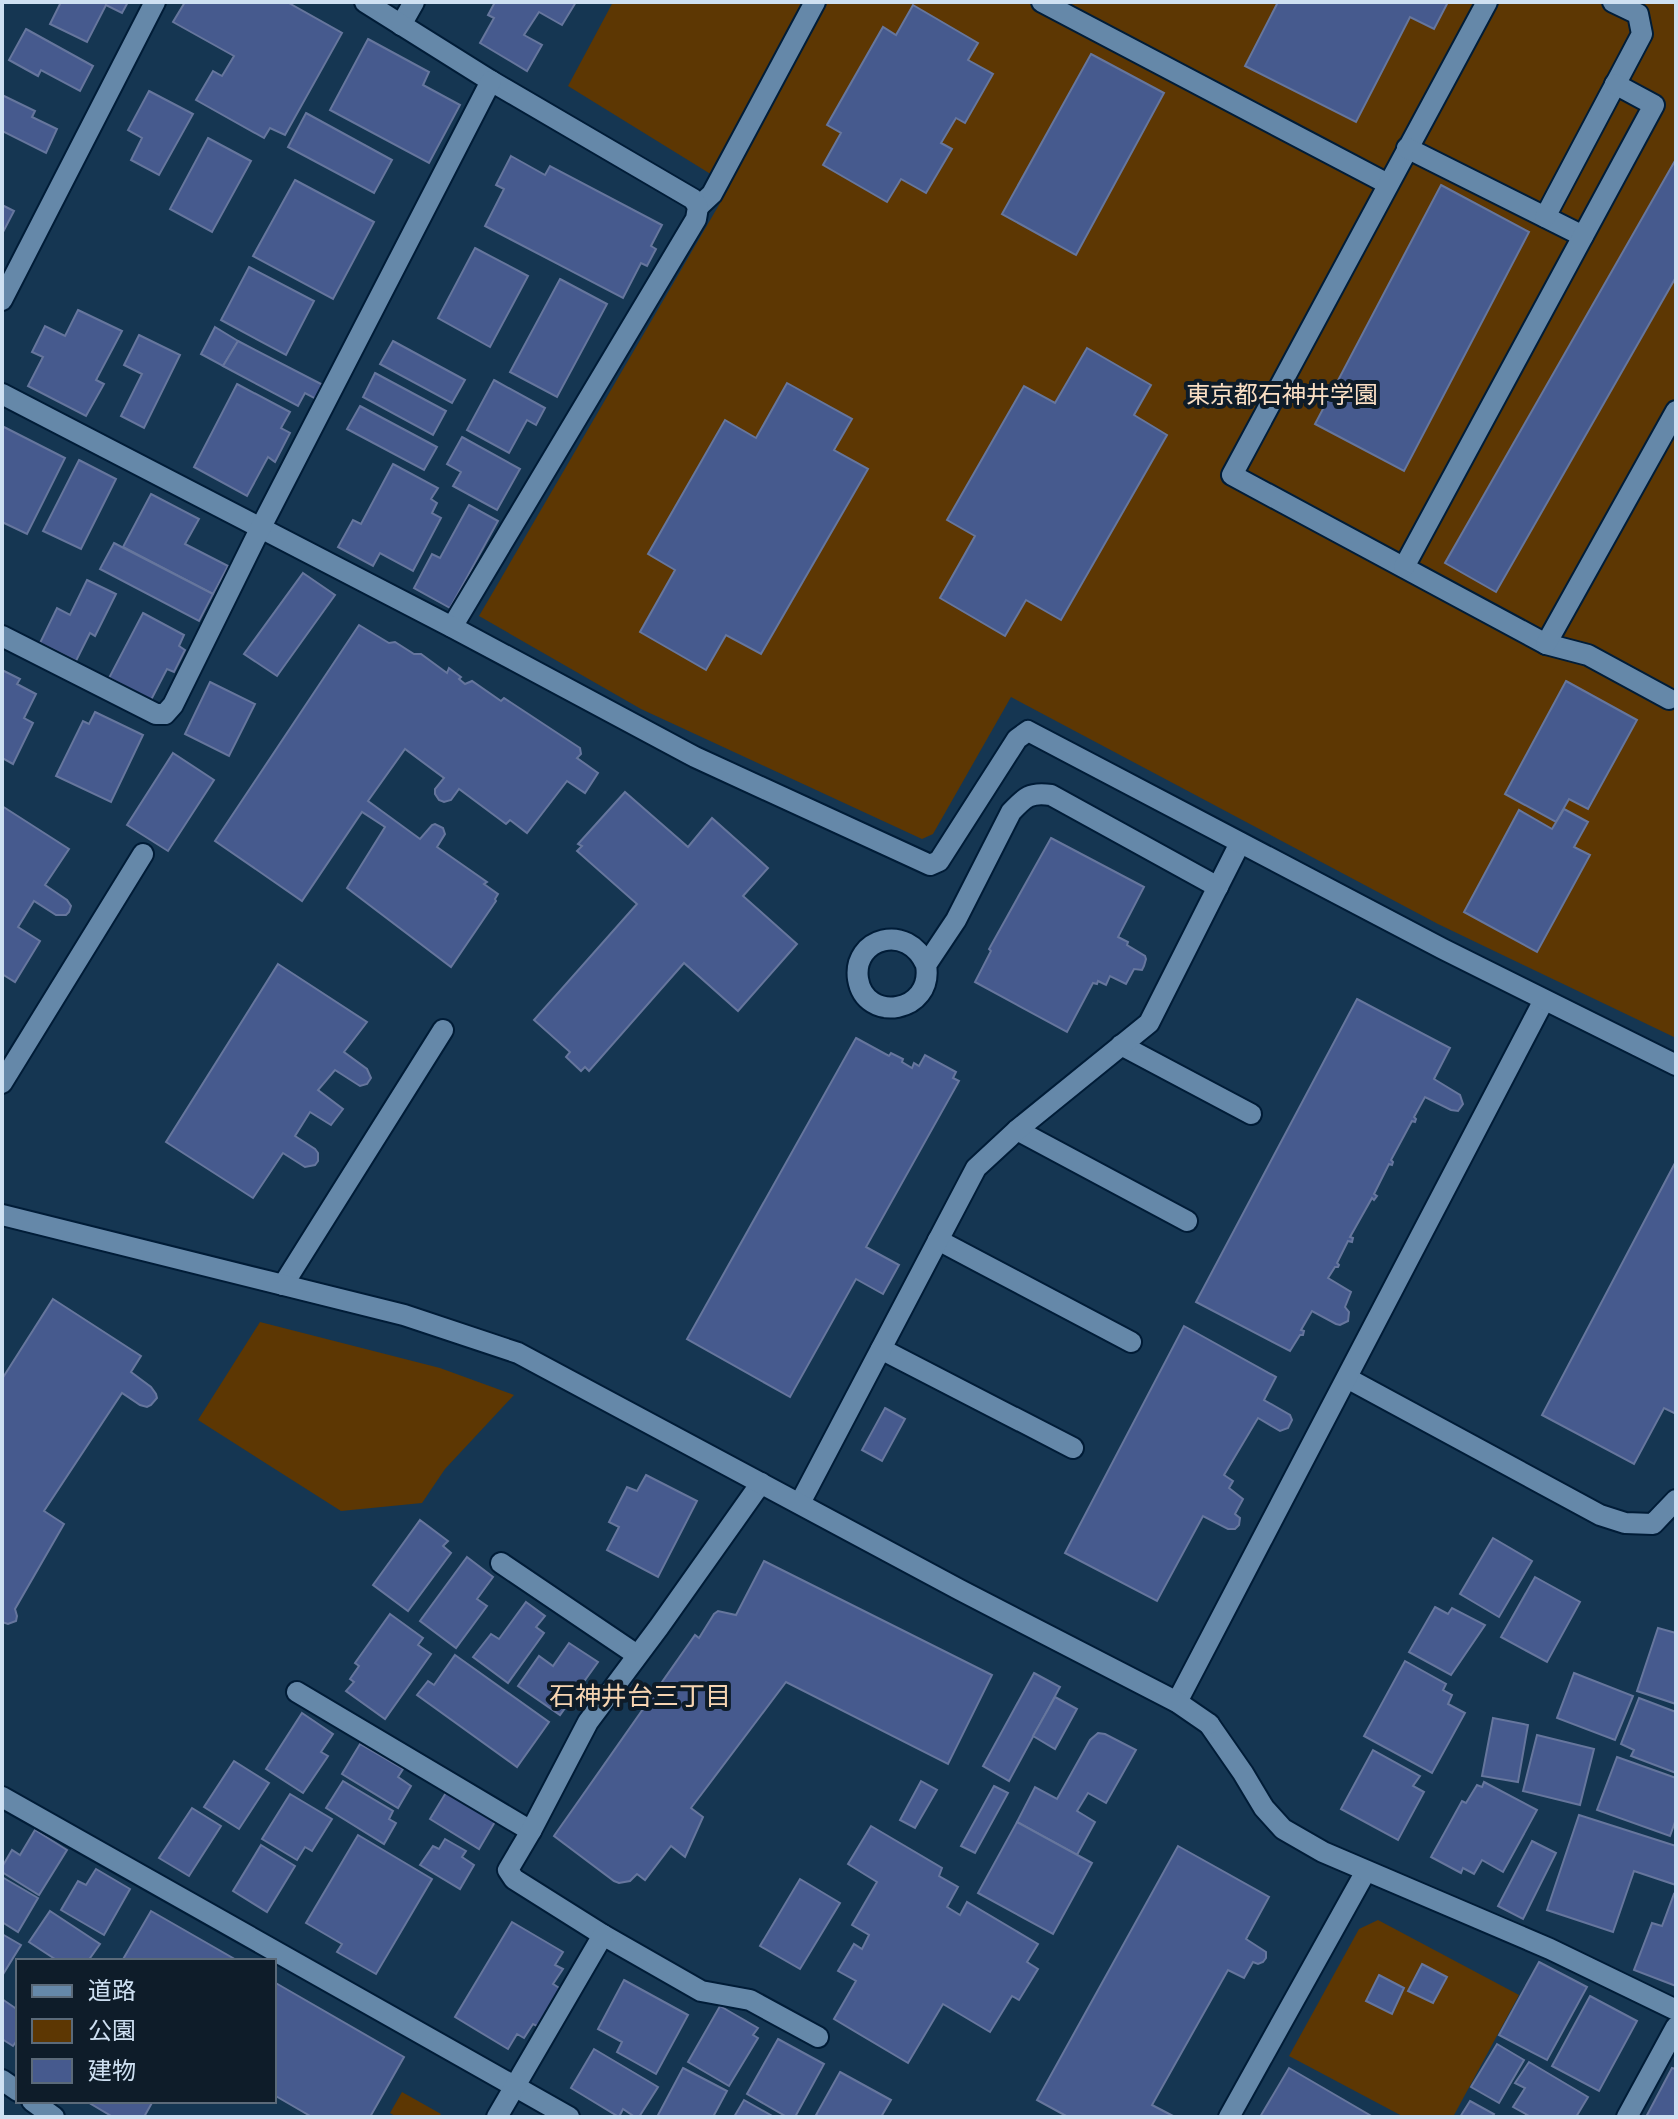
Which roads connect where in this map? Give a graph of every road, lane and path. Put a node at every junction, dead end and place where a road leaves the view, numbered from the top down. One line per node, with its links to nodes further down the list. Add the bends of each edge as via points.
1 (155, 2): 16 (street)
2 (365, 2): 8 (street)
3 (414, 2): 8 (street)
4 (815, 2): 13 (street, via 712,194)
5 (1042, 2): 12 (street)
6 (1487, 2): 11 (street)
7 (1613, 2): 10 (street, via 1638,14 1642,34)
8 (401, 25): 9 (street)
9 (491, 81): 13 (street, via 693,199); 19 (street)
10 (1615, 84): 14 (street); 15 (street, via 1654,105)
11 (1407, 148): 12 (street); 14 (street)
12 (1388, 184): 20 (street, via 1232,475)
13 (698, 207): 21 (street, via 696,219)
14 (1545, 217): 15 (street)
15 (1583, 236): 20 (street)
16 (2, 300)
17 (2, 394): 19 (street)
18 (1676, 411): 23 (street)
19 (261, 527): 21 (street); 22 (street, via 165,714)
20 (1404, 567): 23 (street)
21 (452, 627): 25 (street, via 695,757 930,865 939,861 1017,739 1028,731)
22 (2, 636)
23 (1546, 644): 24 (street, via 1588,655)
24 (1669, 699)
25 (1240, 843): 27 (street); 29 (street)
26 (143, 854): 33 (street)
27 (1218, 887): 28 (street, via 1051,795 1037,793 1011,812 956,920); 31 (street, via 1149,1023)
28 (926, 965)
29 (1544, 1000): 32 (street); 42 (street)
30 (443, 1030): 39 (street)
31 (1121, 1045): 34 (street); 35 (street)
32 (1676, 1065)
33 (2, 1083)
34 (1251, 1114)
35 (1017, 1130): 37 (street); 38 (street, via 976,1168)
36 (2, 1215): 39 (street)
37 (1187, 1221)
38 (938, 1240): 40 (street); 41 (street)
39 (283, 1285): 44 (street, via 404,1315 518,1353)
40 (1131, 1342)
41 (881, 1349): 43 (street); 46 (street)
42 (1347, 1378): 45 (street, via 1600,1515 1653,1524); 50 (street)
43 (1073, 1448)
44 (761, 1483): 46 (street); 48 (street)
45 (1676, 1500)
46 (800, 1503): 50 (street)
47 (501, 1563): 48 (street)
48 (637, 1655): 52 (street, via 588,1722)
49 (297, 1692): 52 (street)
50 (1177, 1702): 53 (street, via 1209,1724 1283,1829)
51 (2, 1797): 58 (street)
52 (531, 1831): 54 (street, via 508,1870 514,1879)
53 (1366, 1871): 55 (street, via 1550,1949); 63 (street)
54 (603, 1935): 57 (street, via 701,1991 750,2000); 58 (street)
55 (1676, 2010)
56 (1676, 2027): 64 (street)
57 (818, 2037)
58 (515, 2087): 61 (street); 62 (street)
59 (35, 2103): 60 (street)
60 (54, 2117)
61 (497, 2117)
62 (569, 2117)
63 (1229, 2117)
64 (1627, 2117)

